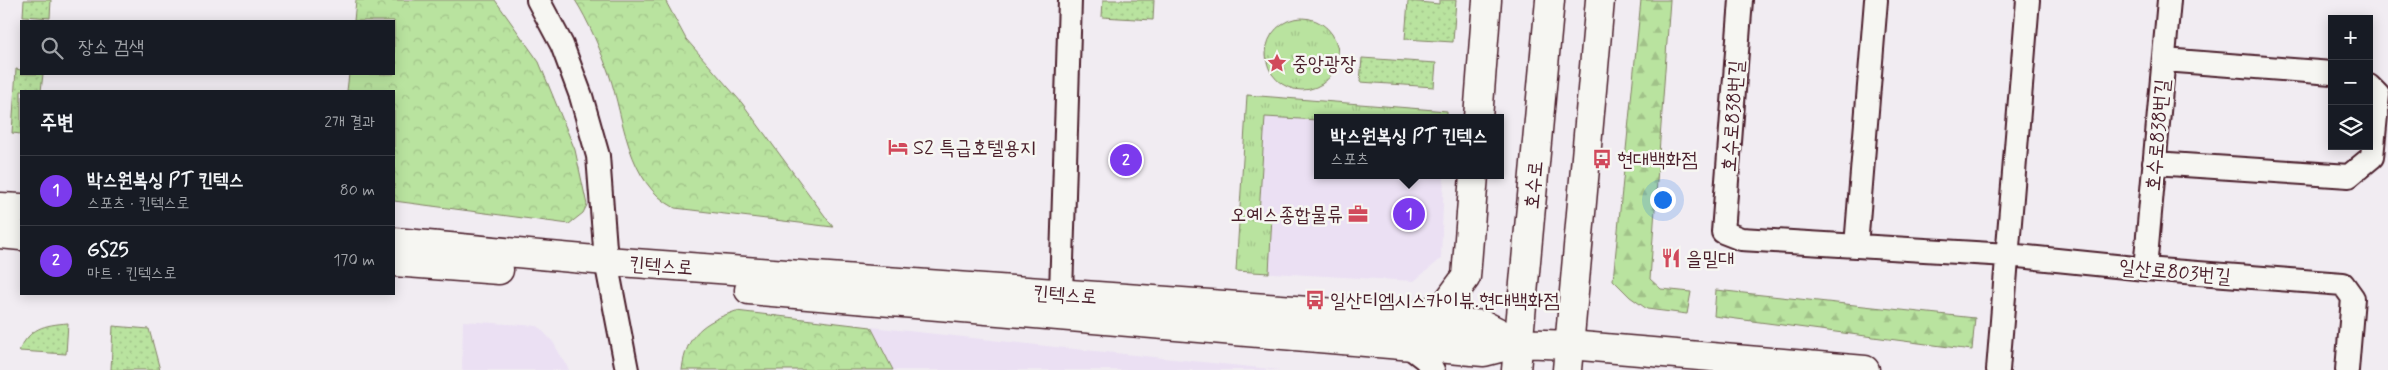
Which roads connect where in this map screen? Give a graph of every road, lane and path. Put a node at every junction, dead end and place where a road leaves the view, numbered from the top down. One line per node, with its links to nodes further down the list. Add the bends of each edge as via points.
1 (538, 0): 26 (street, 킨텍스로, via 562,45 598,156)
2 (1070, 0): 27 (street)
3 (1487, 0): 13 (main road)
4 (1550, 0): 29 (main road, 호수로)
5 (1600, 0): 31 (main road)
6 (1741, 0): 18 (street, 호수로838번길)
7 (1876, 0): 22 (street)
8 (2028, 0): 23 (street)
9 (2169, 0): 10 (street, 호수로838번길)
10 (2164, 60): 11 (street); 14 (street, 호수로838번길)
11 (2328, 73)
12 (2373, 105): 14 (street, via 2372,157 2349,176)
13 (1478, 114)
14 (2154, 164): 25 (street, 호수로838번길)
15 (1474, 179): 28 (main road, via 1466,277 1444,307)
16 (0, 206): 17 (main road)
17 (20, 208)
18 (1723, 232): 22 (street, 일산로803번길, via 1741,239)
19 (0, 234): 20 (main road)
20 (20, 236)
21 (395, 242): 26 (main road, 킨텍스로)
22 (1856, 246): 23 (street, 일산로803번길)
23 (2008, 255): 25 (street, 일산로803번길); 36 (street)
24 (395, 262): 26 (main road, 킨텍스로)
25 (2144, 269): 37 (street, 일산로803번길, via 2343,284 2353,298)
26 (608, 270): 27 (main road, 킨텍스로); 30 (main road, 킨텍스로); 32 (street)
27 (1061, 293): 28 (main road, 킨텍스로)
28 (1407, 318): 29 (main road, 킨텍스로, via 1484,325)
29 (1519, 343): 30 (main road, 킨텍스로, via 1484,352); 31 (main road, 킨텍스로); 34 (main road, 호수로)
30 (1408, 346): 33 (street)
31 (1568, 358): 35 (main road, 킨텍스로)
32 (628, 370)
33 (1433, 370)
34 (1516, 370)
35 (1865, 370)
36 (1998, 370)
37 (2346, 370)

